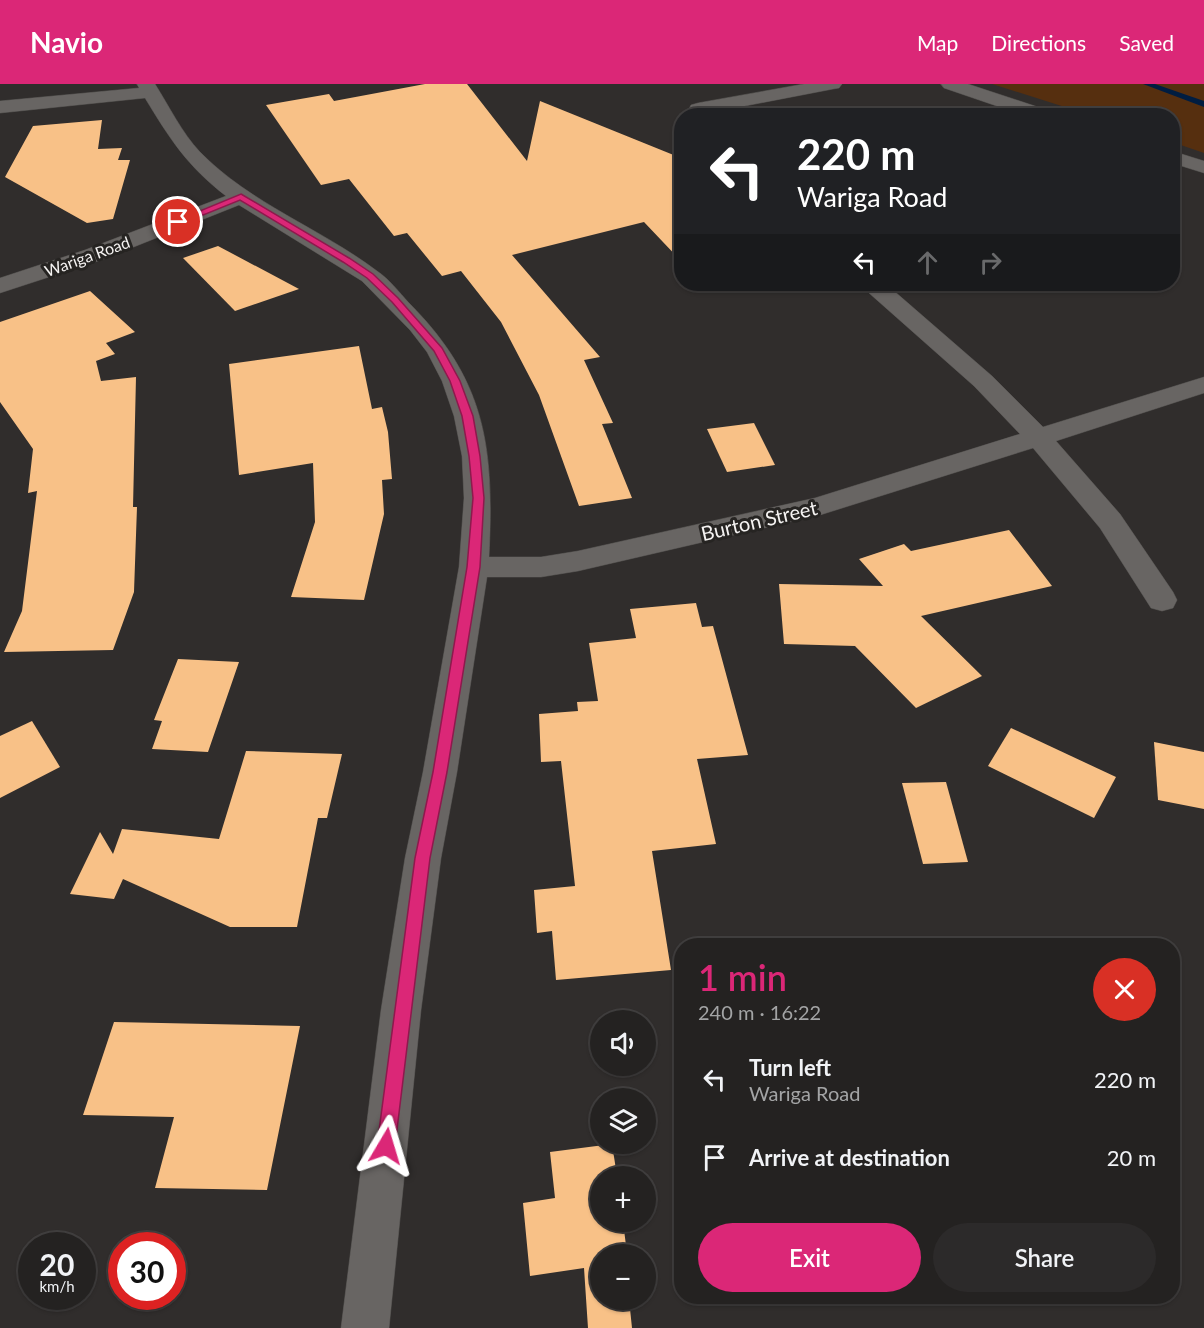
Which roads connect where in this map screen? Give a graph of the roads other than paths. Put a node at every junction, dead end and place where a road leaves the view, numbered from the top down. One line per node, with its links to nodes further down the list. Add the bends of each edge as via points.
1 (832, 84): 5 (street)
2 (950, 84): 6 (street)
3 (148, 88): 4 (street); 9 (street, via 191,154)
4 (0, 107)
5 (703, 108)
6 (1022, 108)
7 (1180, 160): 8 (street)
8 (1204, 167)
9 (241, 197): 10 (street, Wariga Road, via 93,255); 14 (street, via 370,276 438,350 458,390 475,456 478,498)
10 (0, 286)
11 (880, 291): 13 (street, via 983,381)
12 (1204, 385): 13 (street, Burton Street)
13 (1038, 437): 14 (street, Burton Street, via 820,506 578,561 542,567); 15 (street, via 1110,521)
14 (474, 567): 16 (street, via 423,858)
15 (1162, 600)
16 (365, 1328)

